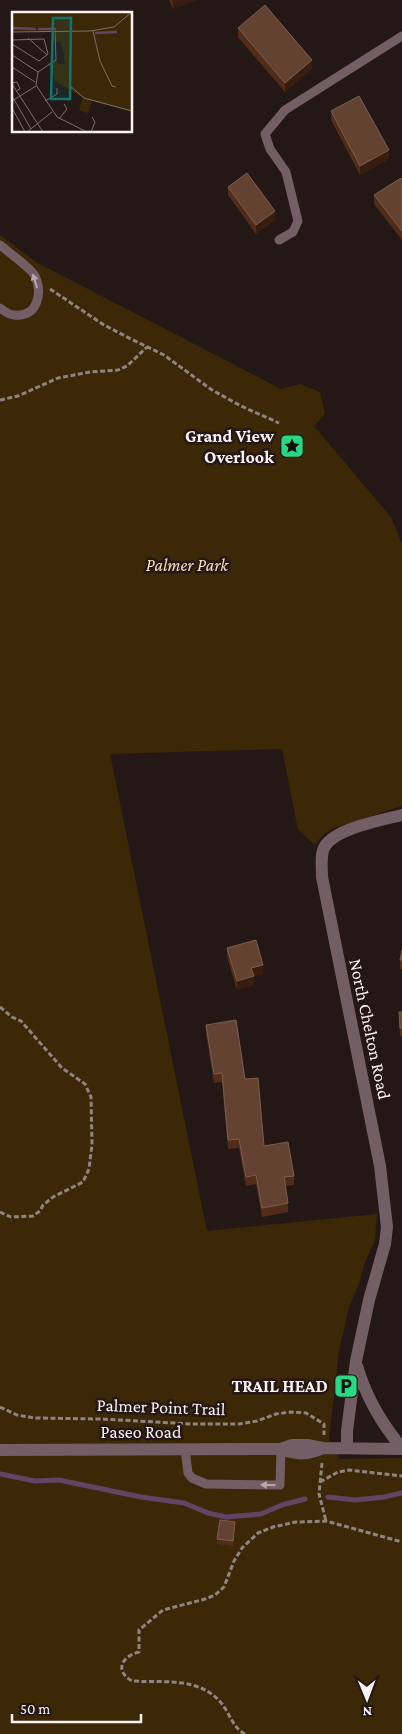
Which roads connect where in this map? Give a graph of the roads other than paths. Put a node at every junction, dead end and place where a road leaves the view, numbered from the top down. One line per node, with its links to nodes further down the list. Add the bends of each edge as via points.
1 (402, 36): 2 (lane, via 285,110 265,134 270,149 286,172 298,221 293,232)
2 (279, 240)
3 (0, 245): 4 (lane, one-way to 3, via 12,315 23,315 38,300 35,274)
4 (0, 308)
5 (402, 815): 6 (street, North Chelton Road, via 335,837 325,846 322,858 322,877 386,1206 385,1244)
6 (356, 1361): 7 (street, North Chelton Road); 8 (street, North Chelton Road, via 368,1398 384,1426)
7 (347, 1448): 8 (street, Paseo Road); 10 (street, Paseo Road, via 323,1448 309,1454)
8 (402, 1448)
9 (185, 1449): 10 (street, Paseo Road); 10 (lane, one-way to 9, via 280,1485 198,1482 188,1473); 11 (street, Paseo Road)
10 (281, 1449)
11 (0, 1450)

